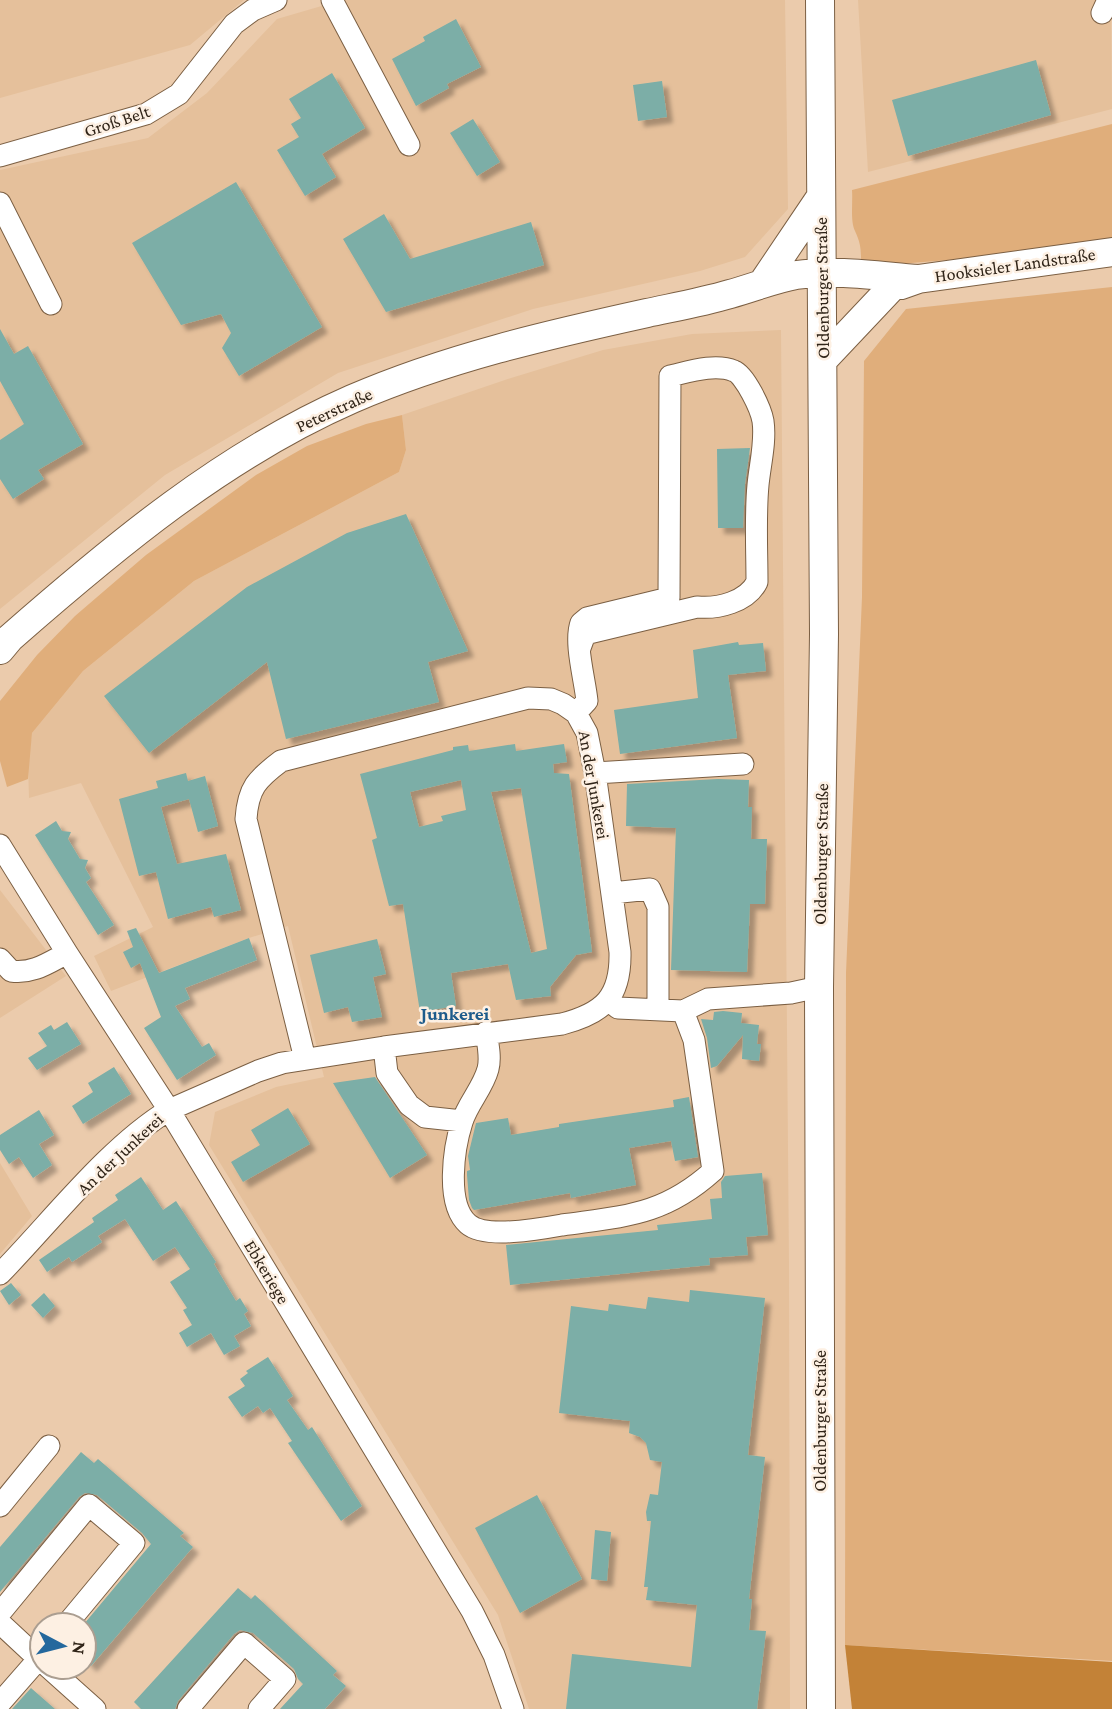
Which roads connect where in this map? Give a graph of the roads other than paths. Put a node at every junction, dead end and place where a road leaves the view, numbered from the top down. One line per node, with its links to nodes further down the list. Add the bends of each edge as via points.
1 (276, 0): 5 (street, Groß Belt, via 234,24 179,94 161,107)
2 (332, 0): 4 (street)
3 (820, 0): 6 (main road, Oldenburger Straße)
4 (409, 145)
5 (0, 156)
6 (820, 198): 10 (main road, Oldenburger Straße); 11 (main road)
7 (0, 203): 14 (street)
8 (1112, 252): 9 (main road, Hooksieler Landstraße)
9 (918, 279): 10 (main road, Hooksieler Landstraße); 12 (main road, Hooksieler Landstraße)
10 (822, 283): 11 (main road, Peterstraße, via 797,275); 12 (main road, Hooksieler Landstraße, via 857,293); 13 (main road, Peterstraße); 15 (main road, Oldenburger Straße)
11 (762, 284): 13 (main road, Peterstraße)
12 (891, 288): 15 (main road)
13 (731, 294): 16 (main road, Peterstraße, via 534,338 352,399 259,446 184,496)
14 (51, 304)
15 (824, 359): 25 (main road, Oldenburger Straße)
16 (3, 643)
17 (580, 648): 17 (street, via 579,629 587,618 669,598 670,376 733,370 741,375 763,423 757,582 737,602 589,632); 18 (street, via 587,701)
18 (576, 713): 20 (street, An der Junkerei, via 587,733); 31 (street, An der Junkerei, via 551,699 528,698 281,761 255,783 247,800 246,819)
19 (743, 764): 20 (street)
20 (595, 773): 22 (street, An der Junkerei)
21 (0, 845): 23 (street, Ebkeriege)
22 (611, 893): 26 (street, An der Junkerei, via 620,973); 27 (street, via 650,889 658,907)
23 (67, 953): 24 (street, via 25,973 11,971); 32 (street, Ebkeriege)
24 (0, 959)
25 (819, 986): 28 (street, via 791,993 708,999); 48 (main road, Oldenburger Straße)
26 (608, 1000): 27 (street, via 618,1008); 29 (street, An der Junkerei, via 586,1017 562,1024)
27 (658, 1009): 28 (street)
28 (683, 1011): 33 (street, via 694,1040 713,1171 666,1204 642,1213 533,1230 489,1231 468,1225 457,1203 453,1172)
29 (486, 1032): 30 (street, An der Junkerei); 33 (street, via 488,1069)
30 (384, 1047): 31 (street, An der Junkerei); 33 (street, via 387,1073 409,1105 425,1117)
31 (304, 1059): 32 (street, An der Junkerei, via 258,1071)
32 (169, 1110): 34 (street, An der Junkerei, via 104,1164); 47 (street, Ebkeriege, via 472,1611)
33 (462, 1121)
34 (0, 1273)
35 (49, 1446): 36 (street)
36 (0, 1506)
37 (78, 1611): 38 (street, via 134,1543 89,1505)
38 (0, 1613)
39 (0, 1623): 40 (street)
40 (28, 1648)
41 (28, 1676): 43 (street)
42 (65, 1681): 44 (street)
43 (0, 1703)
44 (95, 1709)
45 (188, 1709): 46 (street, via 244,1643 285,1679)
46 (259, 1709)
47 (513, 1709)
48 (821, 1709)

